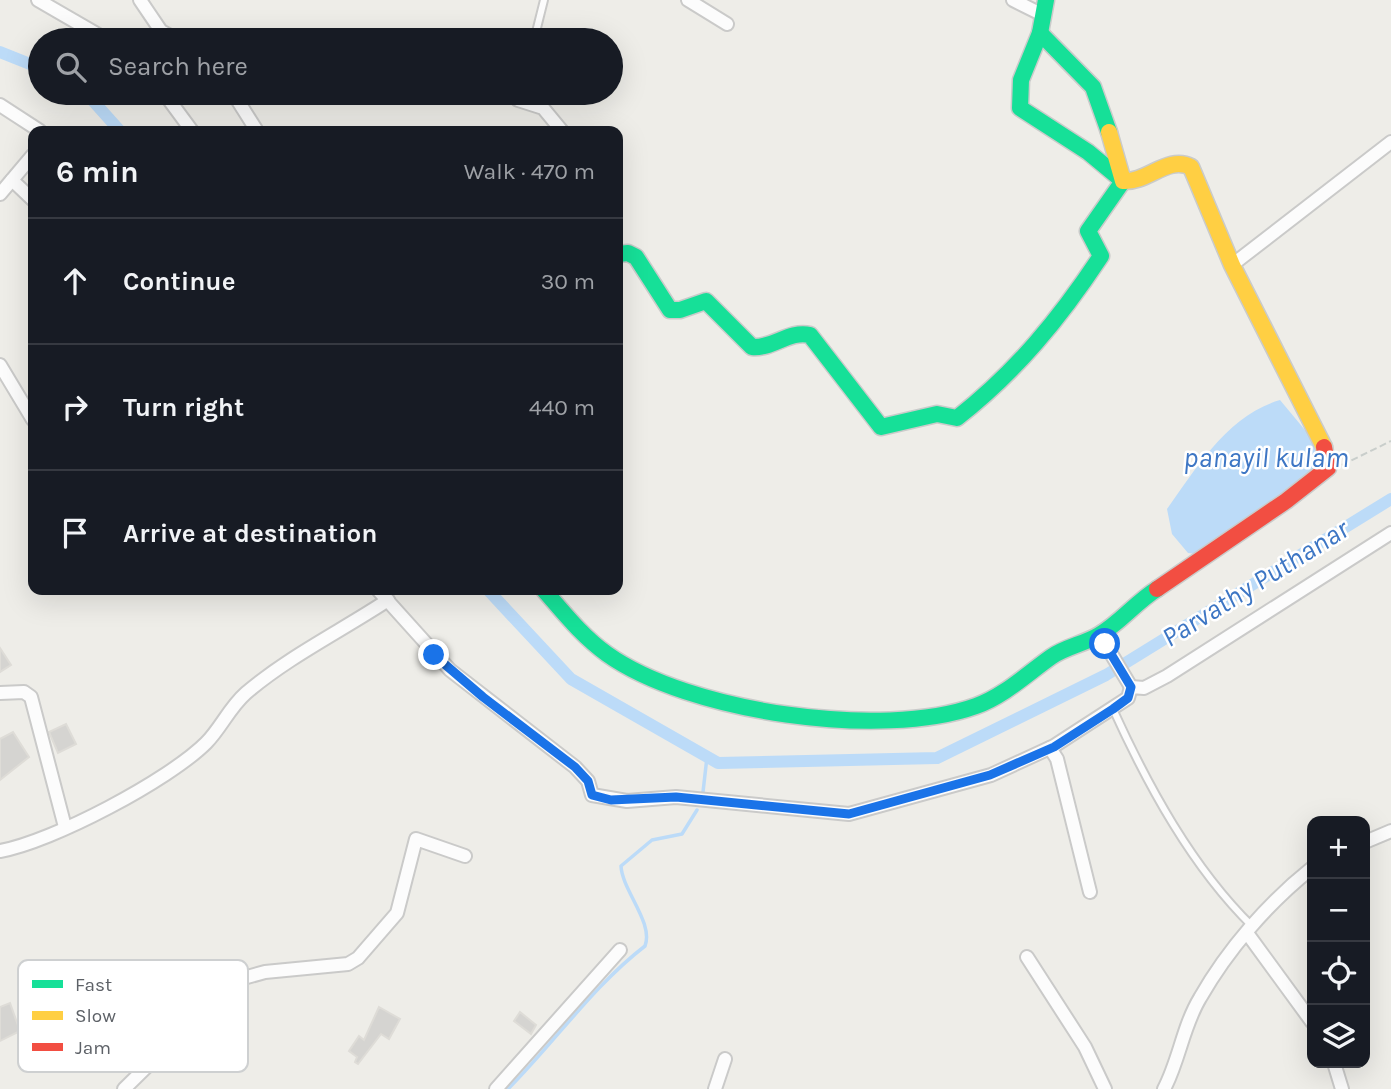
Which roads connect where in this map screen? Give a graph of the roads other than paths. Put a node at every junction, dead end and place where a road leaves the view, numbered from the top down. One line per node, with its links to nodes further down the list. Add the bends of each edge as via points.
1 (38, 0): 8 (street)
2 (140, 0): 9 (street)
3 (544, 0): 10 (lane)
4 (688, 0): 7 (street)
5 (1013, 0): 6 (street)
6 (1044, 7): 11 (street)
7 (727, 24)
8 (86, 28)
9 (159, 28)
10 (537, 28)
11 (1040, 33): 23 (street, via 1093,87); 23 (street, via 1017,95 1020,108)
12 (0, 105): 16 (street)
13 (173, 105): 17 (street)
14 (241, 105): 18 (street)
15 (532, 105): 19 (street, via 545,110)
16 (32, 126)
17 (187, 126)
18 (254, 126)
19 (558, 126)
20 (1391, 142): 27 (street)
21 (28, 161): 22 (street)
22 (12, 180): 24 (street); 25 (street)
23 (1123, 181): 26 (street, via 1087,231 1101,256 1074,298 1013,372 957,418 937,414 883,428 810,335 799,333 764,348 752,347 706,301 677,312 670,310 636,257); 27 (street, via 1136,182 1177,161 1186,162 1207,198)
24 (0, 194)
25 (28, 195)
26 (623, 254)
27 (1232, 265): 33 (street, via 1326,451 1328,468 1140,600)
28 (0, 365): 29 (street)
29 (28, 412)
30 (1391, 533): 34 (street, via 1167,676 1144,688)
31 (383, 595): 37 (street, via 450,670 575,767 588,781 590,792 600,797 627,801 676,797 849,814 990,775); 38 (street, via 245,694 207,742 170,770 121,801)
32 (548, 595): 33 (street, via 590,642 661,681 724,704 840,720 954,713 979,705 1031,675 1052,656)
33 (1102, 640): 34 (street)
34 (1130, 687): 36 (street, via 1128,698)
35 (0, 692): 38 (street, via 24,692 31,697)
36 (1113, 709): 37 (street); 45 (lane, via 1140,769 1213,883)
37 (1050, 748): 44 (street, via 1057,760)
38 (65, 827): 41 (street)
39 (1391, 831): 40 (street)
40 (1370, 840)
41 (0, 851)
42 (465, 856): 48 (street, via 416,839 402,905 358,958 348,964)
43 (1307, 872): 45 (street)
44 (1090, 892)
45 (1250, 929): 49 (street); 57 (street, via 1198,1000)
46 (620, 950): 54 (street)
47 (1027, 957): 56 (street, via 1085,1047)
48 (248, 977)
49 (1307, 1014)
50 (725, 1059): 55 (street)
51 (1336, 1068): 58 (street)
52 (141, 1072): 53 (street)
53 (124, 1089)
54 (496, 1089)
55 (715, 1089)
56 (1105, 1089)
57 (1164, 1089)
58 (1342, 1089)

